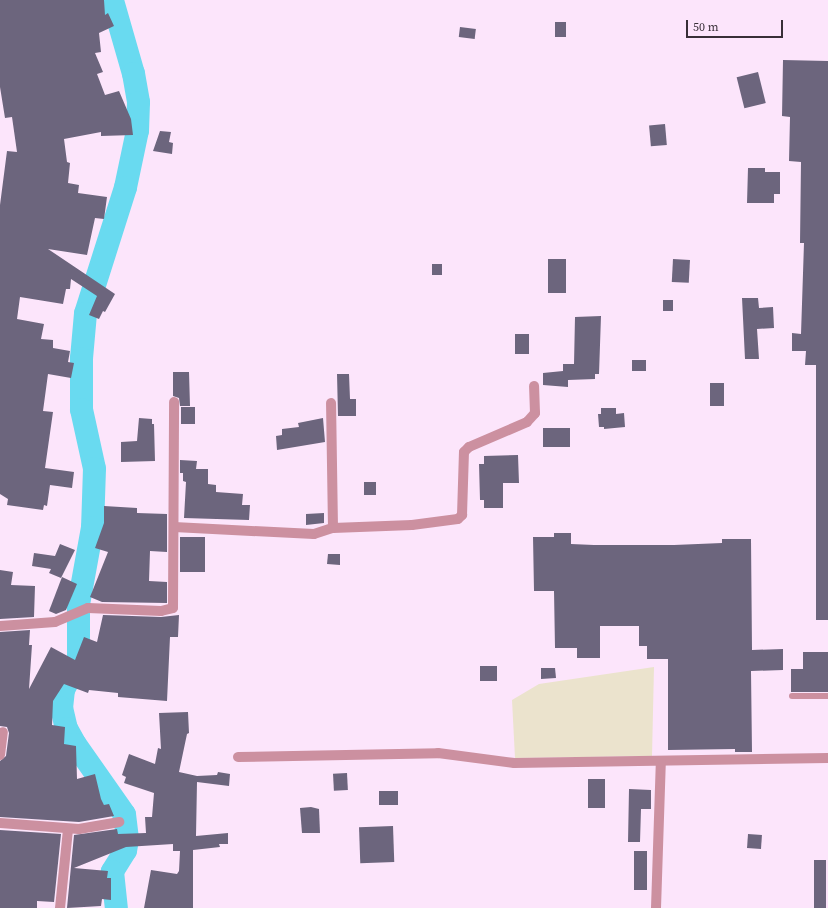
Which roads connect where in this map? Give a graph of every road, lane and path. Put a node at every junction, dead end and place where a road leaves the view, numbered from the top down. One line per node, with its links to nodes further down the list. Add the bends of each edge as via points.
1 (534, 386): 5 (street, via 535,413 527,422 469,447 464,452 462,515 458,519 412,525)
2 (174, 402): 4 (street)
3 (332, 403): 5 (street)
4 (174, 528): 5 (street, via 314,534); 6 (street, via 174,604 170,610 88,608 55,622)
5 (333, 528)
6 (0, 626)
7 (792, 696): 8 (lane)
8 (828, 696)
9 (3, 732): 10 (street)
10 (0, 755)
11 (238, 757): 13 (street, via 438,753 514,763)
12 (828, 758): 13 (street)
13 (661, 761): 18 (street)
14 (119, 822): 16 (street)
15 (0, 823): 16 (street)
16 (68, 829): 17 (street)
17 (60, 908)
18 (656, 908)

